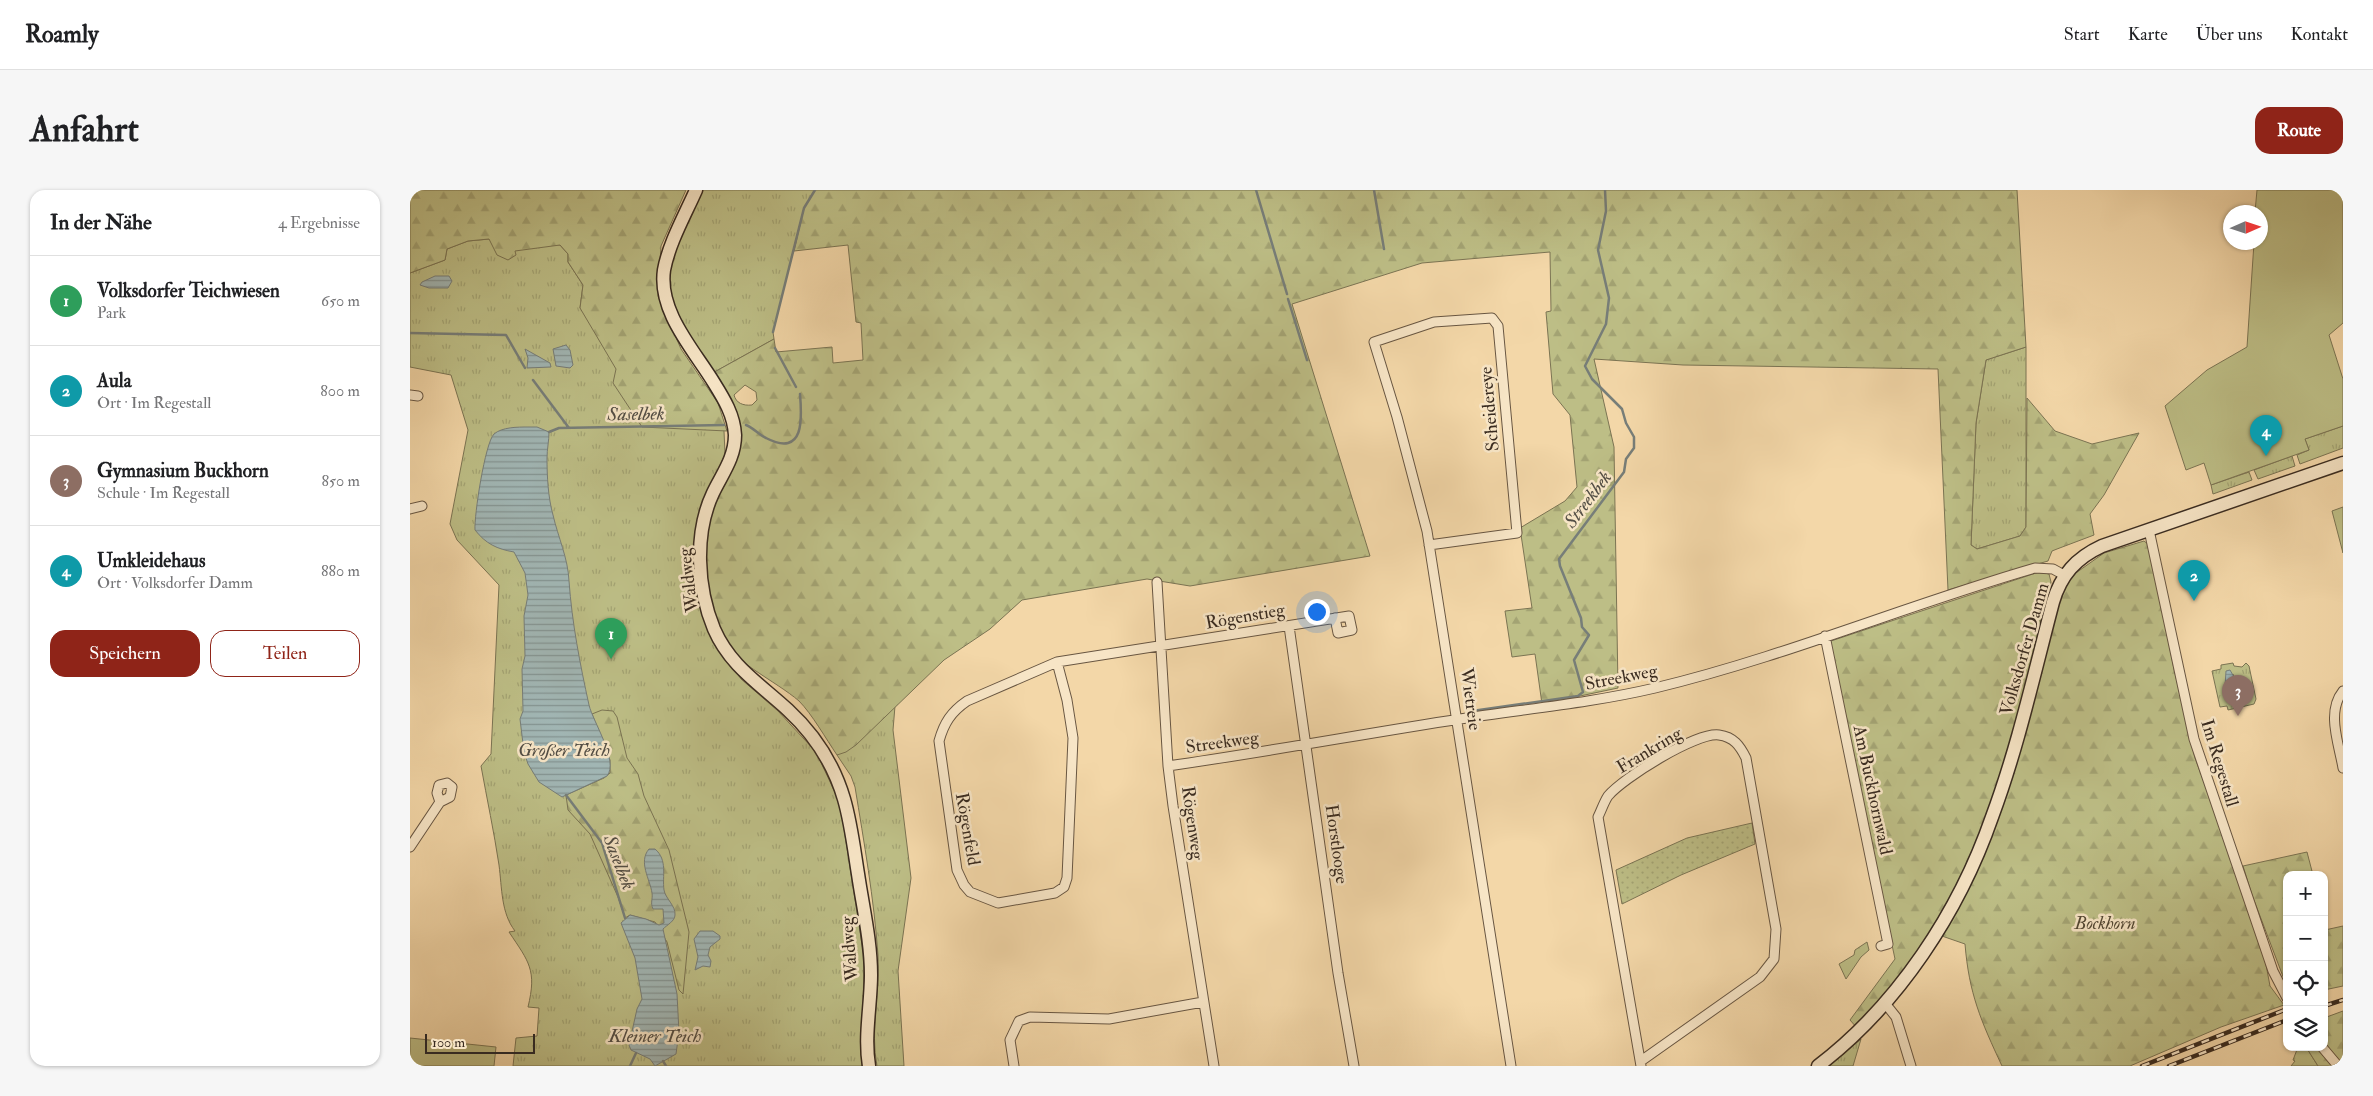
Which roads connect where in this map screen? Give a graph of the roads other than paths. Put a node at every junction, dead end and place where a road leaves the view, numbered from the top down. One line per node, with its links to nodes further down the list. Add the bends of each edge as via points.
1 (696, 190): 28 (main road, Waldweg, via 670,249 663,280 674,320 724,400 734,424 733,454 711,495 702,524 700,556 705,600 714,629 731,658 806,728 839,783 847,811 870,949)
2 (1374, 342): 7 (street, Wietreie, via 1397,417); 7 (street, Scheidereye, via 1434,322 1492,318 1498,326 1517,533)
3 (2343, 463): 6 (main road, Volksdorfer Damm)
4 (422, 506): 5 (street)
5 (410, 509)
6 (2149, 530): 8 (main road, Volksdorfer Damm, via 2088,553); 23 (street, Im Regestall, via 2200,761)
7 (1429, 545): 16 (street, Wietreie)
8 (2064, 575): 12 (street, Streekweg, via 2050,569 2035,568); 25 (main road, Volksdorfer Damm, via 2053,602 2003,787 1981,845 1939,928)
9 (1158, 582): 13 (street, Rögenweg)
10 (1335, 618): 11 (street, Rögenstieg)
11 (1289, 626): 13 (street, Rögenstieg); 17 (street, Horstlooge)
12 (1825, 636): 16 (street, Streekweg, via 1740,666 1653,688); 22 (street, Am Buckhornwald, via 1888,944)
13 (1160, 647): 14 (street, Rögenfeld); 18 (street, Rögenweg)
14 (1057, 662): 14 (street, Rögenfeld, via 956,709 943,728 939,741 957,870 970,892 998,903 1055,893 1064,887 1067,878 1073,738)
15 (2343, 692): 19 (street, via 2334,715)
16 (1457, 720): 17 (street, Streekweg); 32 (street, Wietreie)
17 (1307, 746): 18 (street, Streekweg); 31 (street, Horstlooge)
18 (1168, 766): 24 (street, Rögenweg)
19 (2343, 768)
20 (440, 802): 21 (street)
21 (410, 847)
22 (1881, 946)
23 (2283, 991)
24 (1203, 1002): 29 (street, via 1109,1019 1030,1017 1020,1021 1010,1040); 30 (street, Rögenweg)
25 (1884, 1002): 33 (main road, Volksdorfer Damm, via 1845,1045); 34 (street, via 1896,1017)
26 (2325, 1051): 35 (street)
27 (1641, 1064): 27 (street, Frankring, via 1760,977 1774,959 1776,929 1746,758 1739,744 1717,734 1684,745 1629,777 1608,797 1598,817)
28 (869, 1066)
29 (1014, 1066)
30 (1214, 1066)
31 (1354, 1066)
32 (1511, 1066)
33 (1818, 1066)
34 (1911, 1066)
35 (2338, 1066)

